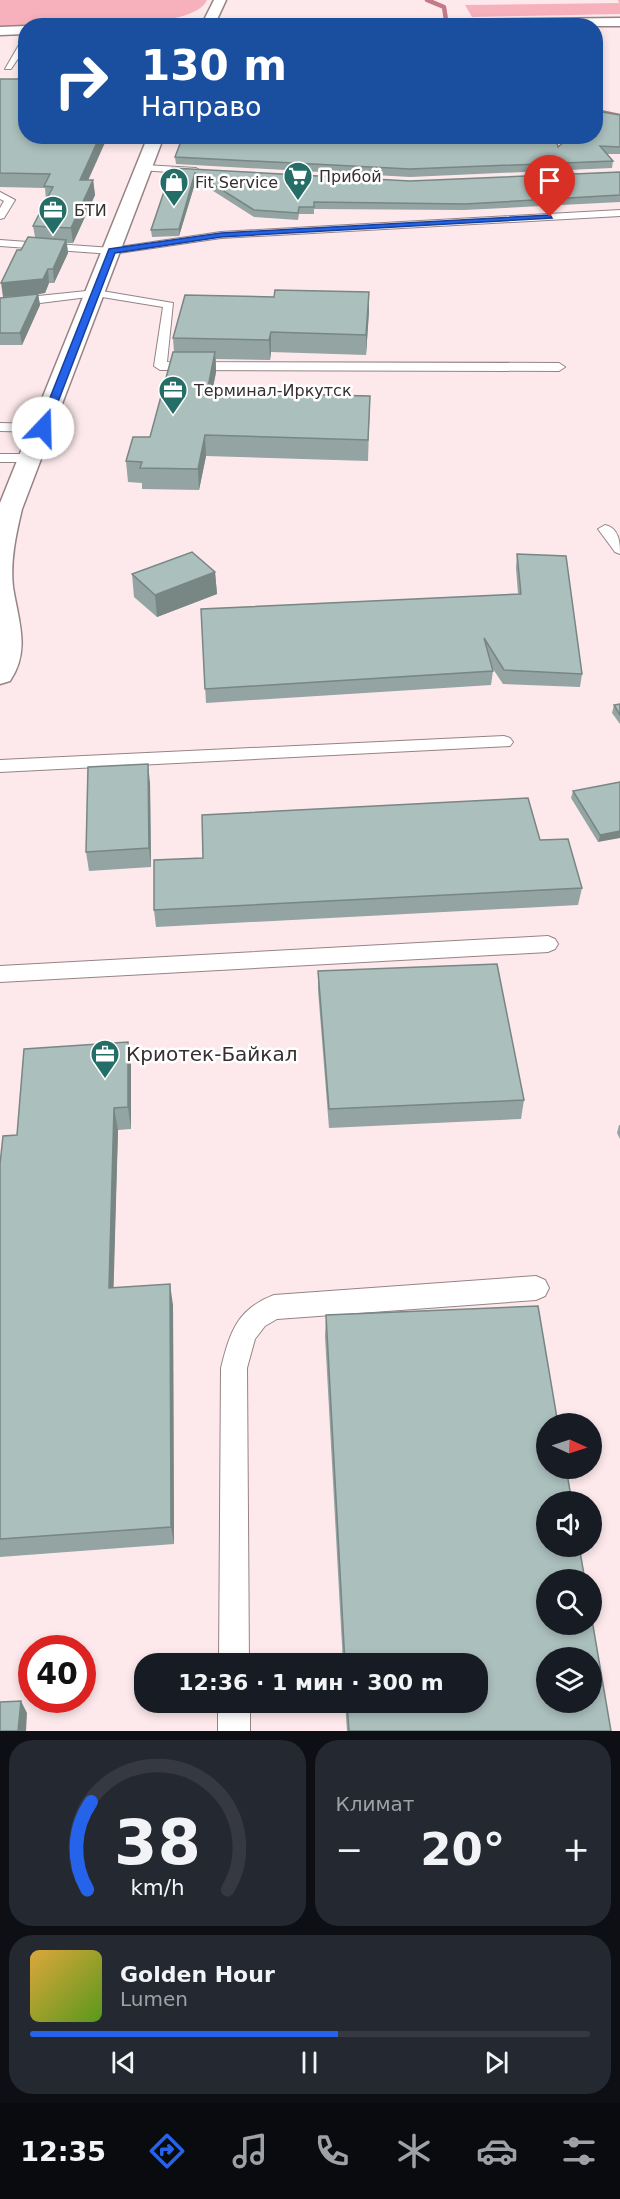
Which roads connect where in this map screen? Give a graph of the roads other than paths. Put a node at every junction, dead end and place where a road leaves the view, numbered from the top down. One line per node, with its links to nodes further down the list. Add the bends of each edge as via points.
1 (220, 0): 2 (street)
2 (211, 18)
3 (603, 22): 4 (street)
4 (620, 22)
5 (18, 30): 6 (street)
6 (0, 31)
7 (18, 52): 8 (lane)
8 (8, 68)
9 (153, 144): 10 (street)
10 (144, 168): 11 (lane); 16 (street)
11 (202, 171)
12 (0, 195): 14 (lane, via 10,200)
13 (620, 213): 16 (lane, via 221,235)
14 (0, 216)
15 (0, 243): 16 (lane)
16 (112, 251): 17 (street)
17 (96, 293): 18 (lane); 19 (lane, via 169,305 160,366); 21 (street)
18 (0, 304)
19 (559, 367)
20 (0, 427): 21 (lane)
21 (43, 428): 23 (street)
22 (0, 458): 23 (lane)
23 (30, 458): 24 (street)
24 (5, 508): 26 (street)
25 (605, 529): 27 (lane)
26 (1, 538): 28 (street, via 0,586 8,620 8,646)
27 (620, 549)
28 (0, 675)
29 (504, 742): 30 (lane)
30 (0, 766)
31 (548, 944): 32 (lane)
32 (0, 974)
33 (536, 1287): 34 (lane, via 274,1306 257,1314 243,1336 234,1368)
34 (234, 1653)
35 (234, 1713): 36 (lane)
36 (234, 1731)

